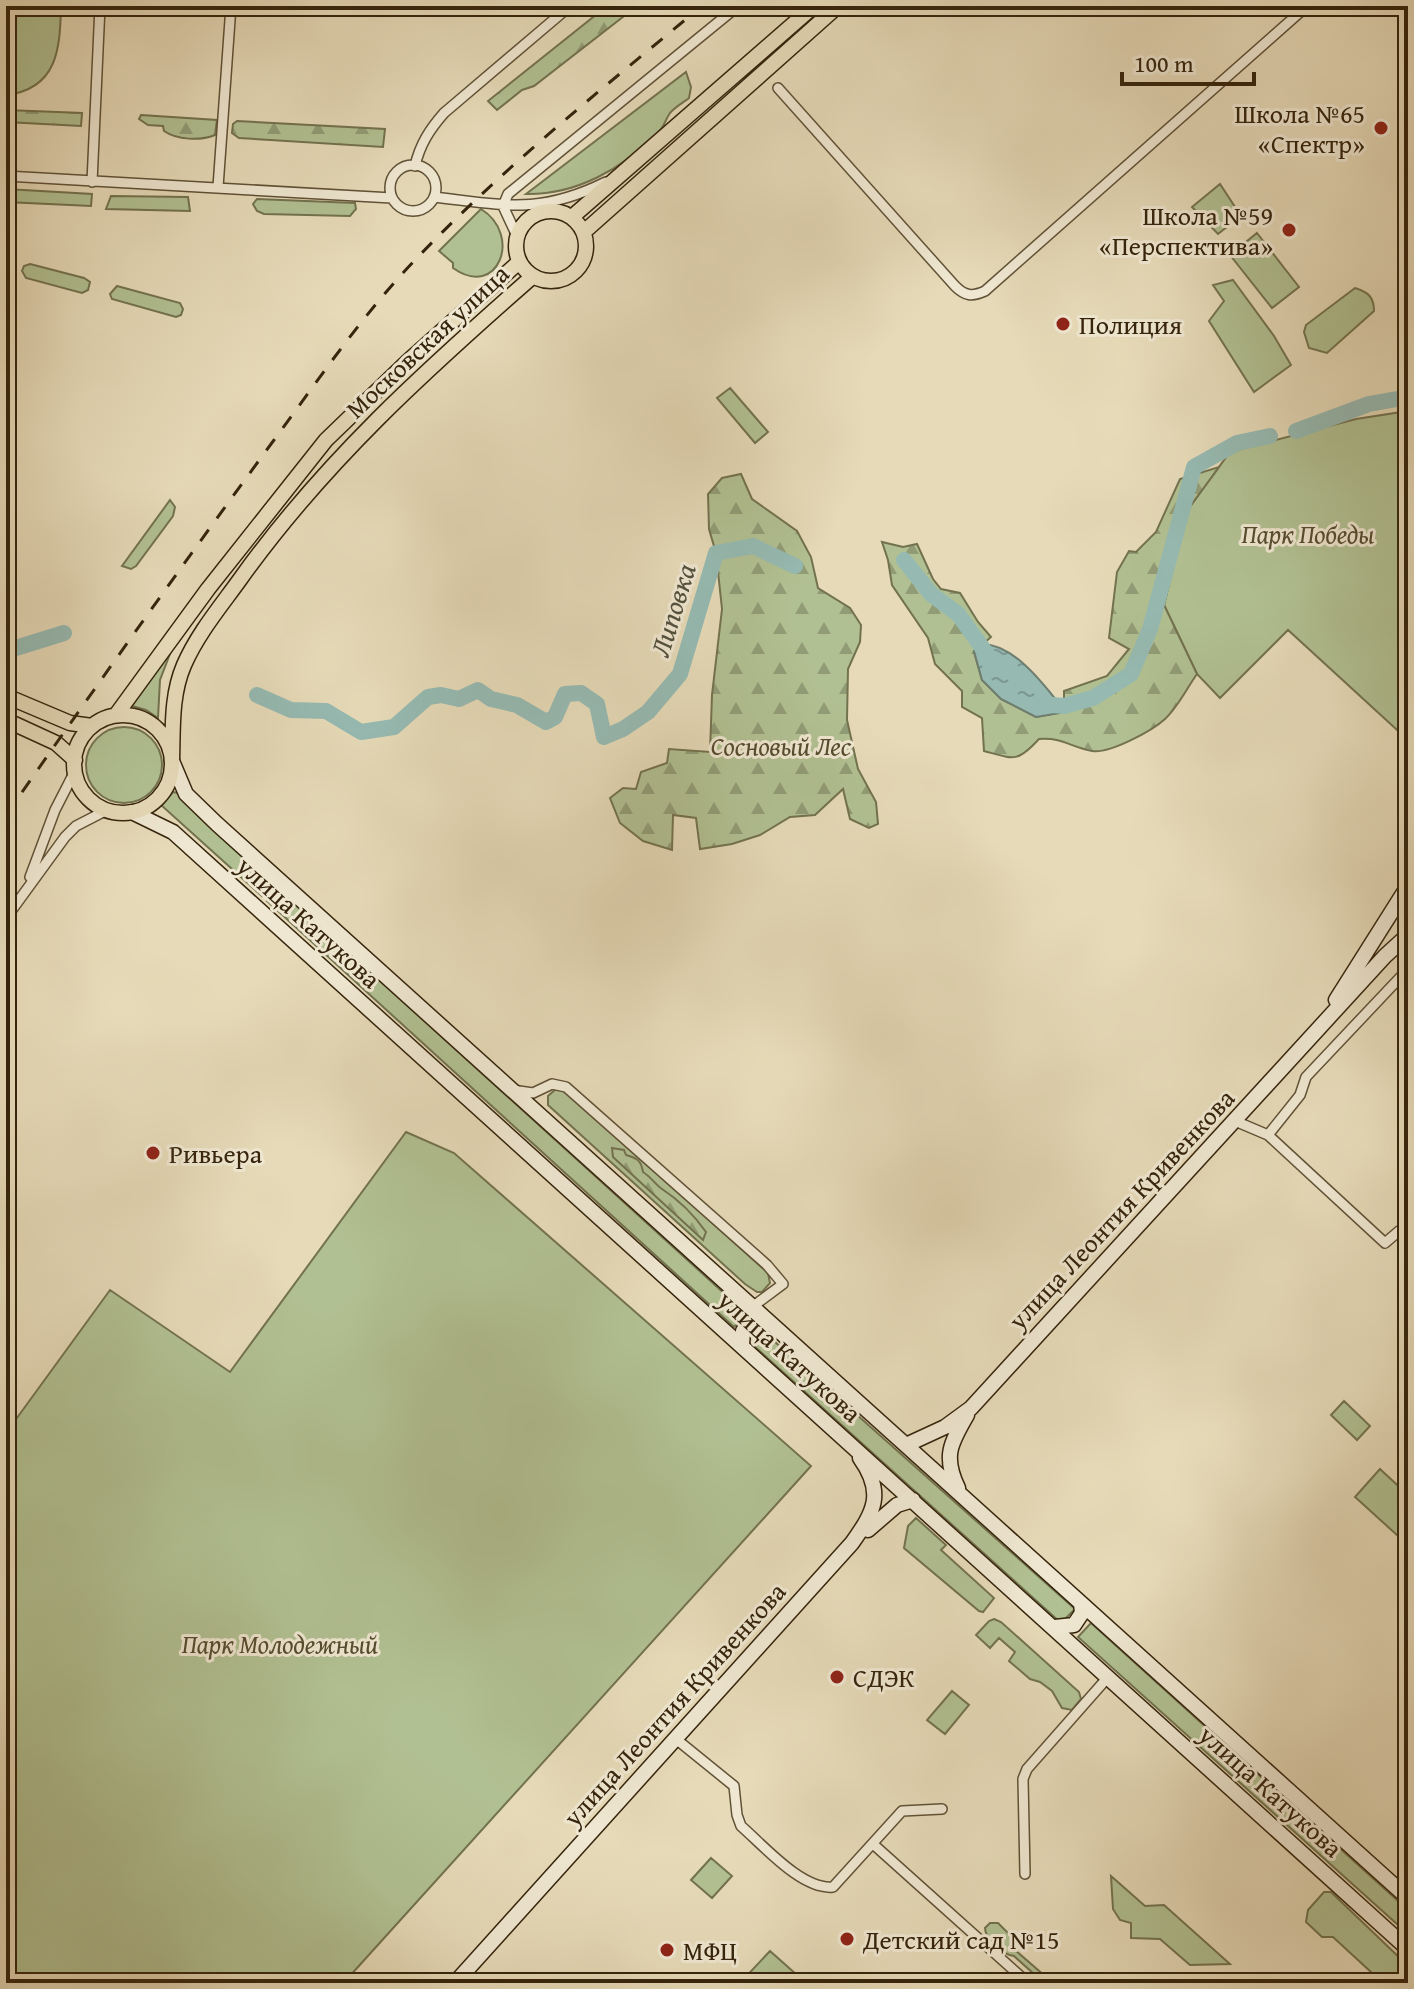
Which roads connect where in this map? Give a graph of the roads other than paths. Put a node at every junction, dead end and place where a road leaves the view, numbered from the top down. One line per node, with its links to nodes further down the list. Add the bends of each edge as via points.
1 (100, 6): 12 (street)
2 (231, 6): 13 (street)
3 (570, 6): 9 (street, via 444,113 429,130)
4 (738, 6): 16 (street, via 508,194)
5 (814, 6): 10 (main road)
6 (838, 6): 20 (main road)
7 (1307, 6): 8 (street, via 1064,223 974,296 955,286)
8 (778, 88)
9 (415, 166): 14 (street, via 430,173); 15 (street, via 394,174)
10 (623, 173): 17 (street); 19 (main road)
11 (6, 176): 12 (street)
12 (92, 182): 13 (street)
13 (218, 187): 15 (street)
14 (434, 197): 15 (street, via 417,211 402,209); 16 (street)
15 (392, 198)
16 (503, 206): 17 (street); 21 (street)
17 (535, 206): 18 (street)
18 (555, 211): 19 (main road); 21 (main road, Московская улица, via 534,218)
19 (572, 217): 20 (main road)
20 (585, 231): 23 (main road, Московская улица, via 586,252 574,272 551,281)
21 (517, 236): 22 (main road, Московская улица)
22 (519, 262): 23 (main road); 25 (main road, Московская улица, via 326,440)
23 (532, 277): 28 (main road, Московская улица, via 385,409 260,552 203,630 184,666 174,706)
24 (6, 696): 27 (main road, via 65,722)
25 (116, 715): 27 (main road); 28 (main road, via 153,725 163,735)
26 (6, 720): 29 (main road, via 56,743)
27 (92, 726): 29 (main road, via 80,741)
28 (172, 761): 31 (main road, via 161,795); 40 (main road, улица Катукова, via 186,794)
29 (74, 766): 30 (main road, via 89,799); 33 (street)
30 (107, 810): 31 (main road); 33 (street, via 70,831)
31 (132, 812): 47 (main road, улица Катукова, via 173,832)
32 (1408, 886): 34 (main road); 38 (main road, улица Леонтия Кривенкова)
33 (25, 891): 35 (street)
34 (1408, 904)
35 (6, 918)
36 (1408, 935): 38 (main road, улица Леонтия Кривенкова)
37 (1408, 969): 43 (street, via 1306,1077 1300,1095)
38 (1307, 1043): 42 (main road, улица Леонтия Кривенкова)
39 (552, 1084): 40 (street, via 533,1093); 41 (street, via 542,1094); 45 (street, via 566,1087 767,1265 783,1284)
40 (512, 1090): 41 (main road, улица Катукова)
41 (544, 1119): 45 (main road, улица Катукова)
42 (1235, 1121): 43 (street); 48 (main road, улица Леонтия Кривенкова)
43 (1268, 1135): 44 (street, via 1385,1243 1399,1231)
44 (1408, 1239)
45 (752, 1307): 46 (main road, улица Катукова)
46 (768, 1322): 47 (main road, via 751,1323 743,1331); 50 (main road, улица Катукова)
47 (742, 1345): 49 (main road, улица Катукова)
48 (971, 1408): 50 (main road); 51 (main road, via 949,1452)
49 (849, 1441): 52 (main road, улица Катукова); 53 (main road, улица Леонтия Кривенкова, via 874,1488 872,1514)
50 (906, 1445): 51 (main road, улица Катукова)
51 (961, 1494): 54 (main road, улица Катукова)
52 (913, 1500): 53 (main road, via 897,1505); 55 (main road, улица Катукова)
53 (852, 1543): 57 (main road, улица Леонтия Кривенкова)
54 (1081, 1603): 55 (main road, via 1074,1625); 61 (main road, улица Катукова)
55 (1055, 1627): 56 (main road, улица Катукова)
56 (1109, 1676): 60 (street, via 1027,1769); 62 (main road, улица Катукова)
57 (676, 1739): 59 (street, via 734,1786 741,1826 806,1882 833,1887); 63 (main road, улица Леонтия Кривенкова)
58 (942, 1809): 59 (street, via 902,1811)
59 (873, 1844): 64 (street)
60 (1025, 1874)
61 (1408, 1898)
62 (1408, 1949)
63 (455, 1983)
64 (1028, 1983)

